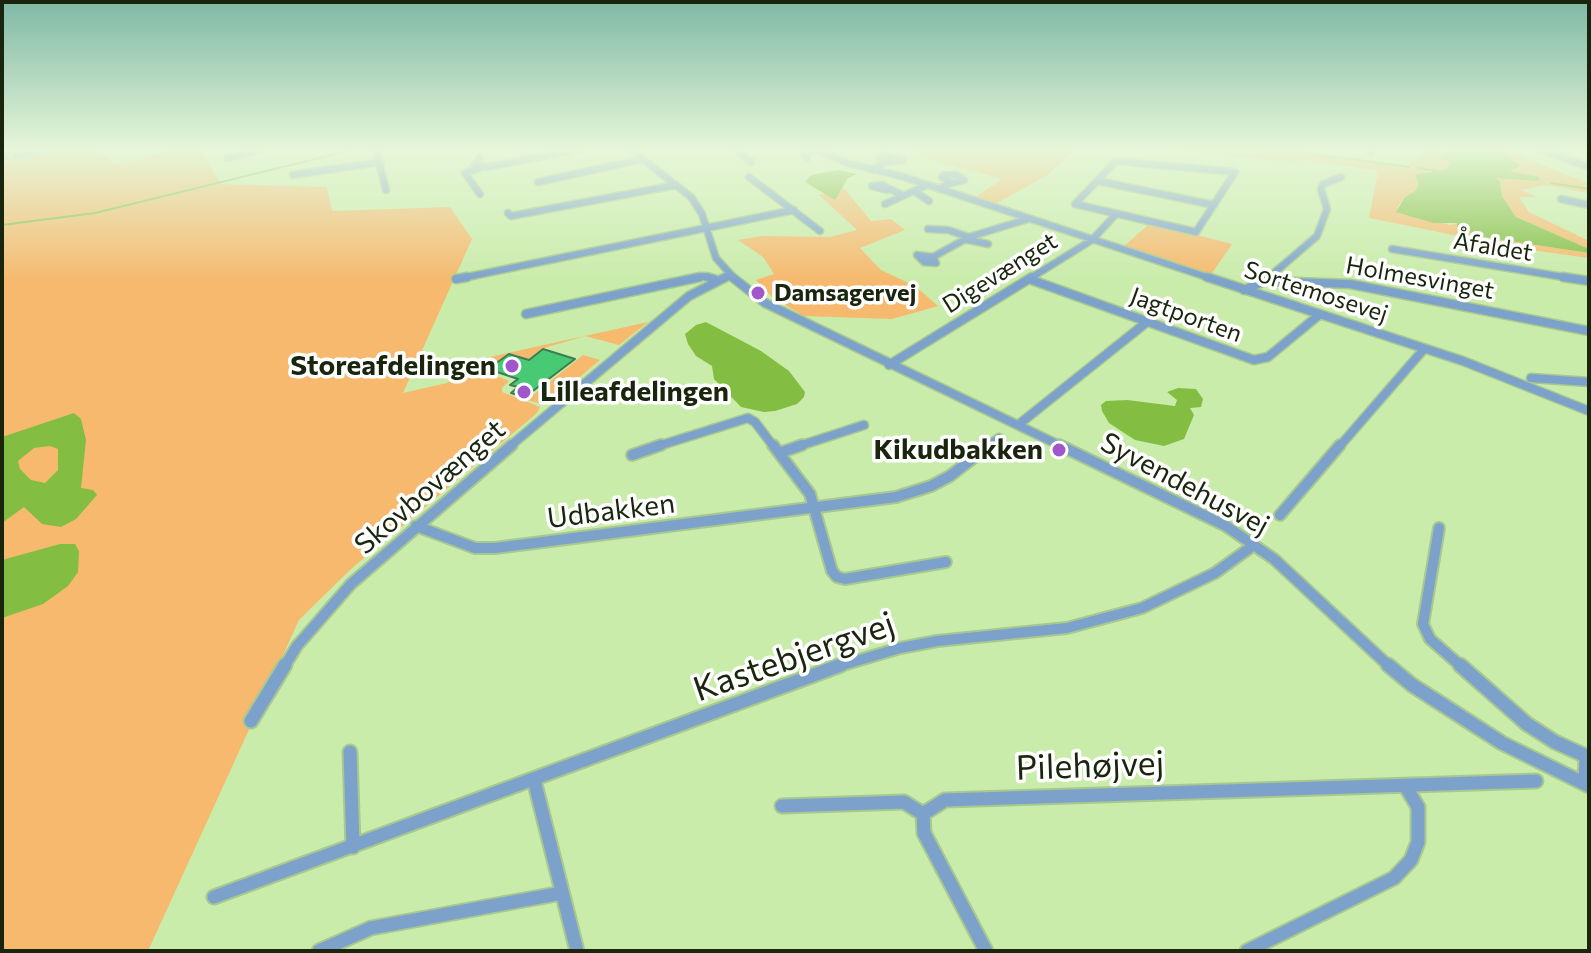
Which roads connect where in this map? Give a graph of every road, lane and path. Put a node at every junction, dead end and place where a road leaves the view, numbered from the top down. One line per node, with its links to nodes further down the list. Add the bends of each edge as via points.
1 (631, 193): 19 (street)
2 (685, 193): 23 (street, via 698,206)
3 (771, 193): 18 (street)
4 (897, 193): 12 (street)
5 (909, 193): 12 (street)
6 (918, 193): 14 (street)
7 (956, 193): 21 (street, Sortemosevej)
8 (1086, 193): 20 (street, via 1075,204)
9 (1158, 193): 16 (street)
10 (1221, 193): 16 (street)
11 (1322, 193): 37 (street, via 1327,209 1317,236)
12 (902, 195): 15 (street)
13 (1561, 199): 17 (street)
14 (929, 201)
15 (885, 204)
16 (1214, 205): 20 (street, via 1196,232)
17 (1589, 205)
18 (794, 210): 23 (street); 26 (street)
19 (508, 213)
20 (1116, 214): 29 (street, Digevænget)
21 (1028, 219): 24 (street); 29 (street, Sortemosevej)
22 (981, 226): 24 (street)
23 (705, 227): 33 (street, via 711,250); 34 (street)
24 (998, 228): 27 (street); 28 (street)
25 (928, 229): 28 (street)
26 (820, 231)
27 (1015, 231)
28 (967, 238): 30 (street); 32 (street)
29 (1092, 240): 35 (street, Digevænget); 39 (street, Sortemosevej)
30 (988, 244)
31 (1392, 249): 38 (street, Åfaldet)
32 (933, 257)
33 (730, 275): 36 (street, Skovbovænget); 45 (street, Syvendehusvej, via 787,316)
34 (456, 279)
35 (1029, 279): 42 (street, Jagtporten); 45 (street, Digevænget)
36 (717, 280): 40 (street, via 704,276); 56 (street, Skovbovænget, via 689,296)
37 (1265, 281): 39 (street, Holmesvinget); 43 (street, Holmesvinget, via 1379,288)
38 (1589, 281)
39 (1244, 290): 41 (street, Sortemosevej)
40 (526, 314)
41 (1319, 315): 42 (street, Jagtporten, via 1268,357 1254,360); 44 (street, Sortemosevej)
42 (1147, 322): 50 (street)
43 (1589, 331)
44 (1424, 349): 48 (street, Sortemosevej); 55 (street)
45 (889, 365): 50 (street, Syvendehusvej)
46 (1531, 378): 47 (street)
47 (1589, 382)
48 (1589, 411)
49 (864, 425): 52 (street)
50 (1018, 425): 58 (street, Syvendehusvej, via 1199,511)
51 (999, 438): 54 (street, Udbakken, via 950,476 923,489)
52 (779, 453): 53 (street, Udbakken, via 748,418); 54 (street, Udbakken)
53 (632, 455)
54 (816, 508): 56 (street, Udbakken, via 495,548 475,548); 59 (street, Udbakken, via 837,577)
55 (1280, 515)
56 (416, 526): 60 (street, Skovbovænget, via 324,611)
57 (1439, 528): 62 (street, Syvendehusvej, via 1423,624 1430,639 1527,724)
58 (1254, 545): 63 (street, Kastebjergvej, via 1215,573 1121,614 1067,628 900,648); 65 (street, Syvendehusvej, via 1412,685 1502,743)
59 (946, 562)
60 (251, 721)
61 (350, 752): 69 (street)
62 (1588, 757): 65 (street, Syvendehusvej)
63 (534, 780): 69 (street, Kastebjergvej); 70 (street)
64 (1536, 781): 66 (street, Pilehøjvej)
65 (1587, 785)
66 (1406, 787): 68 (street, Pilehøjvej, via 945,800); 76 (street, via 1418,807 1418,842 1411,860 1394,878)
67 (782, 806): 68 (street, via 904,802)
68 (923, 814): 75 (street, via 924,833)
69 (353, 847): 71 (street, Kastebjergvej)
70 (562, 893): 72 (street, via 371,928); 74 (street)
71 (214, 897)
72 (339, 947): 73 (street)
73 (319, 951)
74 (577, 951)
75 (986, 951)
76 (1247, 951)

